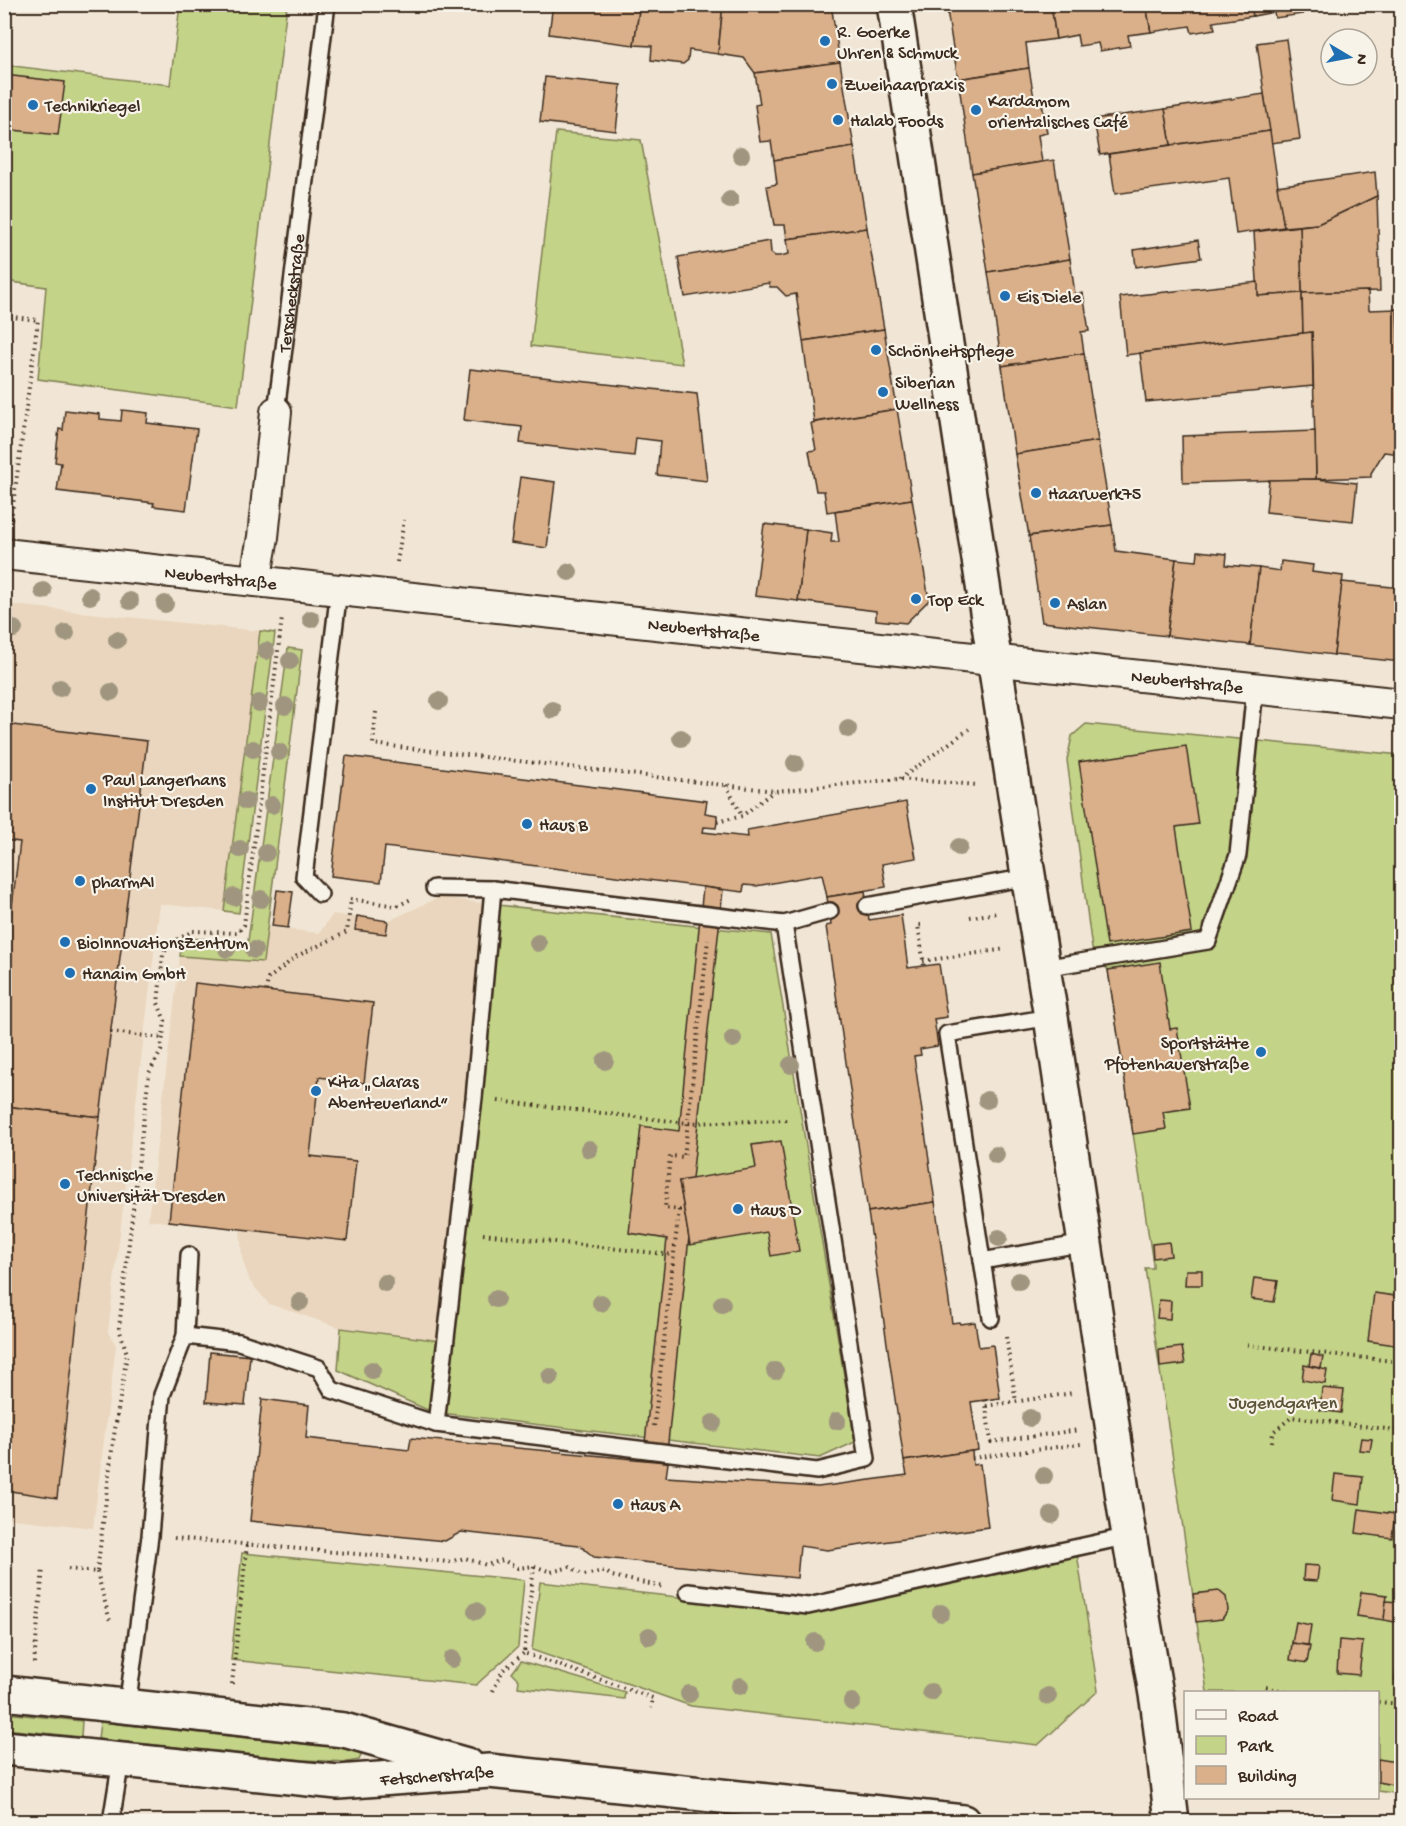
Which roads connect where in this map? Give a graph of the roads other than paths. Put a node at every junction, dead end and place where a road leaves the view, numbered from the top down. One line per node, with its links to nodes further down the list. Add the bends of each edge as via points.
1 (327, 4): 3 (lane, Terscheckstraße)
2 (894, 4): 7 (street)
3 (276, 412): 5 (street, Terscheckstraße)
4 (6, 554): 5 (street, Neubertstraße)
5 (255, 581): 6 (street, Neubertstraße)
6 (339, 590): 7 (street, Neubertstraße); 13 (lane, via 304,877)
7 (994, 660): 8 (street, Neubertstraße); 12 (street)
8 (1255, 688): 9 (street, Neubertstraße); 17 (lane, via 1238,855 1208,941)
9 (1401, 704)
10 (434, 888): 11 (lane)
11 (493, 889): 16 (lane); 24 (lane, via 474,1098)
12 (1030, 892): 14 (lane); 17 (street)
13 (320, 894)
14 (867, 906)
15 (830, 911): 16 (lane)
16 (784, 924): 24 (lane, via 867,1459 817,1471)
17 (1041, 956): 18 (street)
18 (1051, 1017): 19 (street); 21 (lane, via 947,1034)
19 (1085, 1243): 21 (lane); 25 (street)
20 (189, 1255): 23 (lane)
21 (982, 1261): 22 (lane)
22 (991, 1318)
23 (185, 1336): 24 (lane, via 239,1342 319,1368 332,1390); 28 (lane, via 162,1395 150,1536)
24 (436, 1424)
25 (1129, 1536): 26 (lane, via 808,1606); 34 (street, via 1158,1706)
26 (688, 1592)
27 (18, 1695): 28 (street, Fetscherstraße)
28 (127, 1707): 31 (street, Fetscherstraße, via 344,1730)
29 (4, 1748): 30 (street, Fetscherstraße)
30 (121, 1760): 31 (street, Fetscherstraße, via 338,1782); 32 (lane)
31 (489, 1771): 33 (street)
32 (111, 1821)
33 (963, 1821)
34 (1172, 1821)

